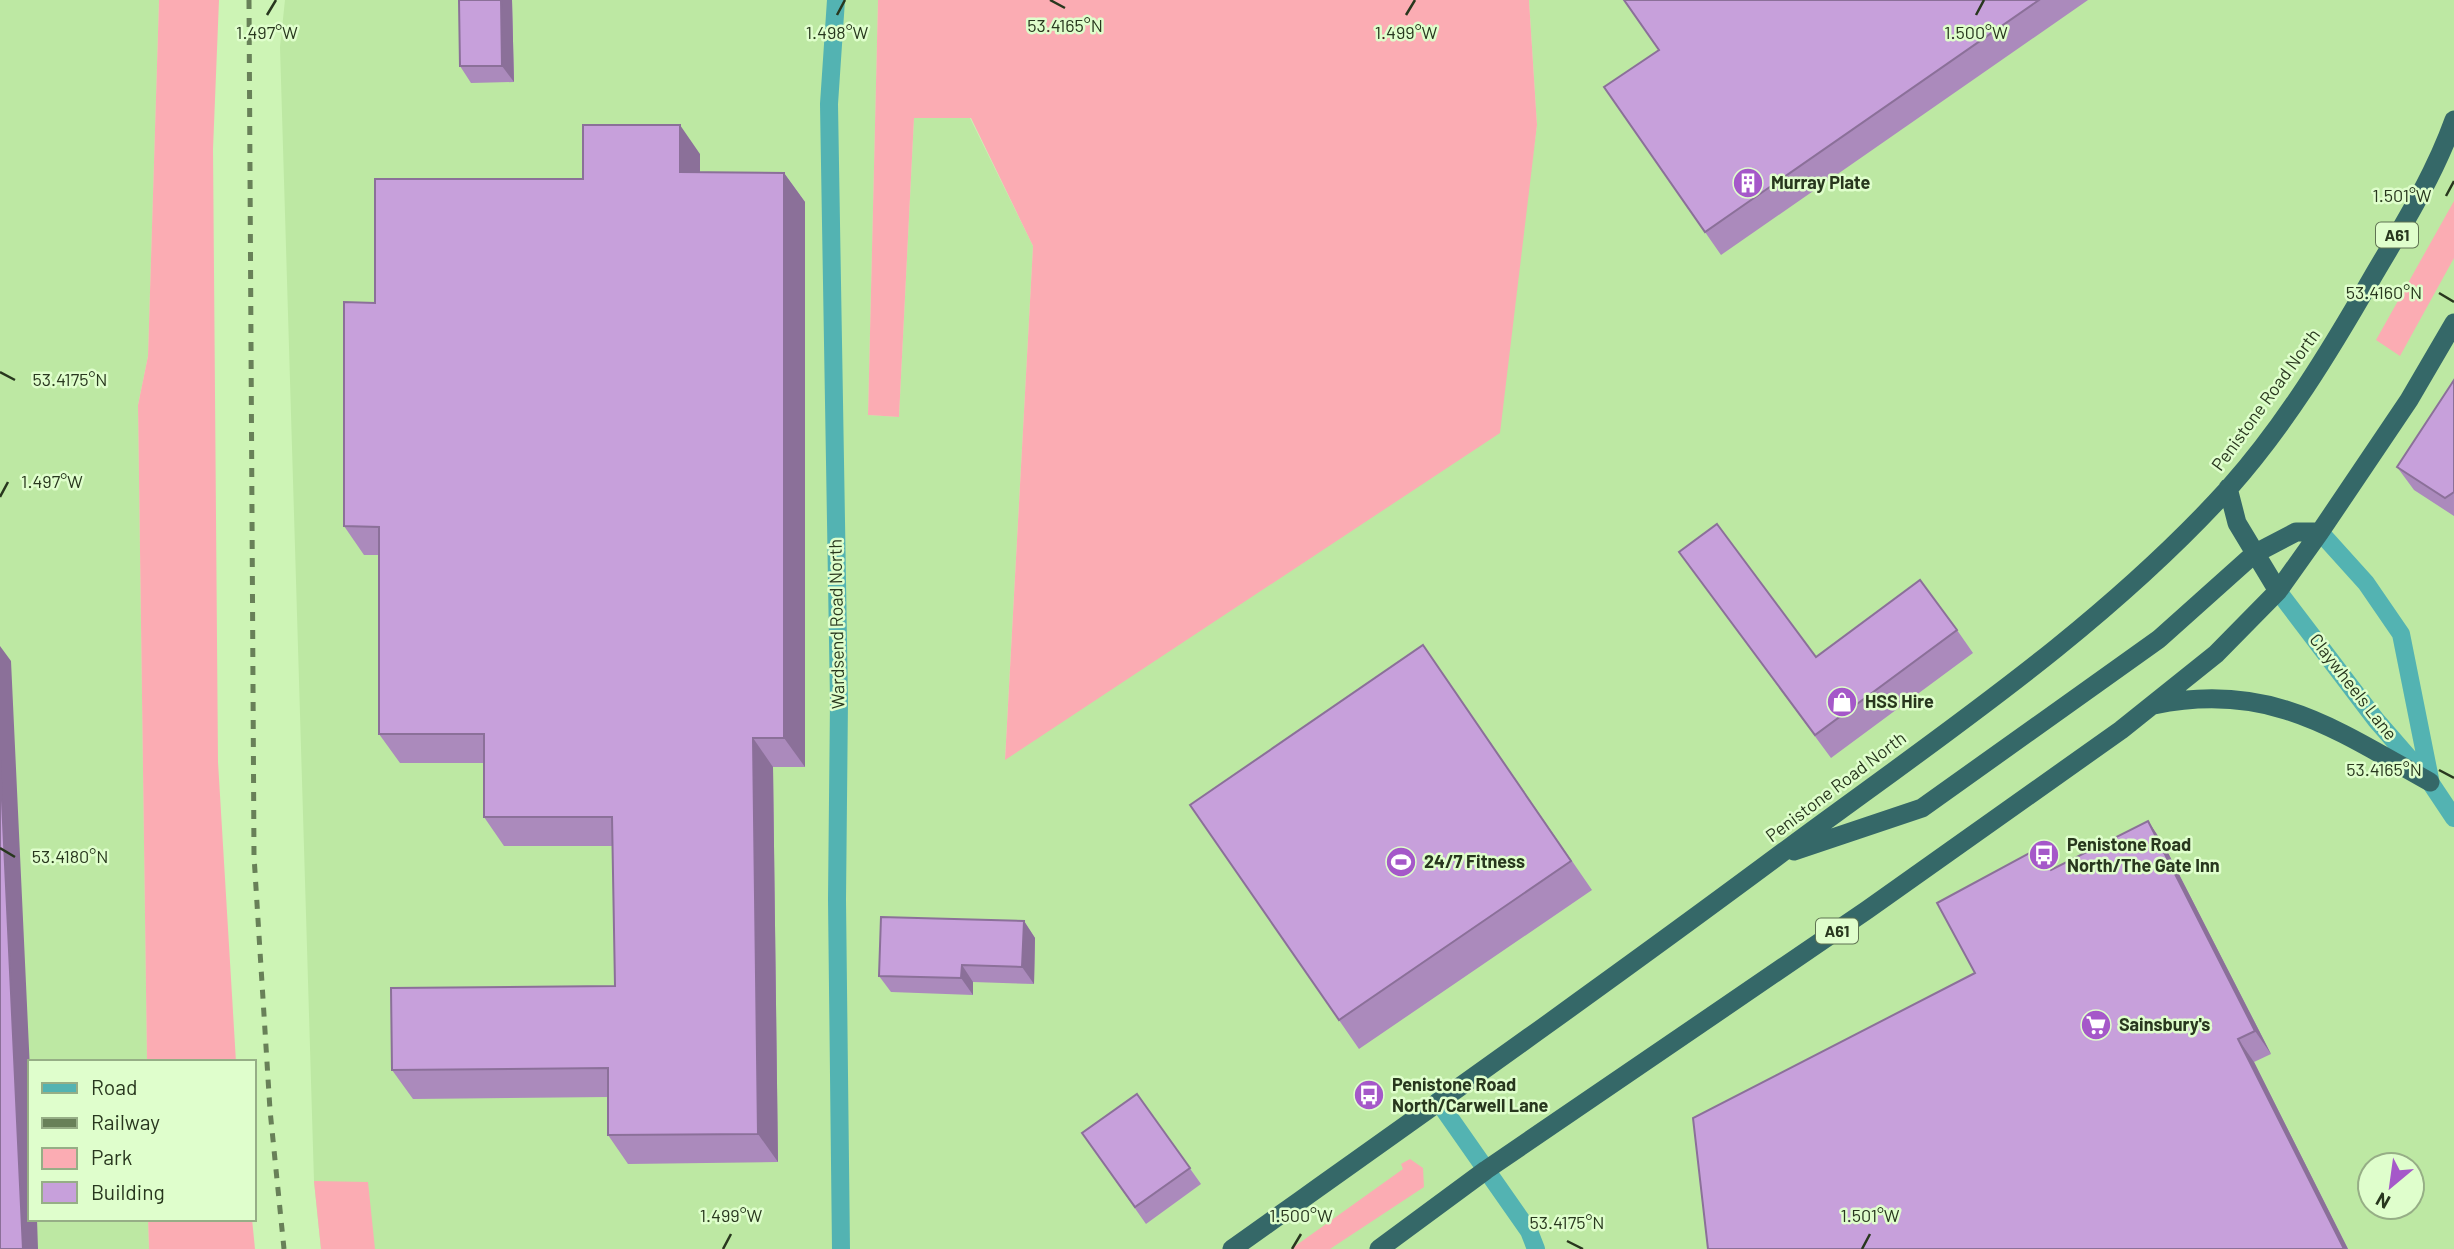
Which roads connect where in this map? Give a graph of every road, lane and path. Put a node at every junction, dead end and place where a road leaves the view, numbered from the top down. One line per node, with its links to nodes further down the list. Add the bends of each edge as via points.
1 (835, 0): 14 (street, Wardsend Road North, via 829,117 839,701)
2 (2454, 120): 4 (highway, Penistone Road North / A61, via 2420,195 2333,345)
3 (2454, 323): 5 (highway, A61)
4 (2228, 488): 6 (highway, via 2236,523); 11 (highway, Penistone Road North / A61, via 2140,575 2002,690)
5 (2320, 533): 6 (highway, via 2296,532); 7 (highway, A61); 9 (street, Claywheels Lane, via 2366,583 2401,635)
6 (2254, 554): 7 (highway); 11 (highway, via 2159,639 1922,808)
7 (2278, 591): 8 (highway, A61, via 2225,647); 9 (street, Claywheels Lane, via 2376,720)
8 (2149, 706): 9 (highway, via 2230,698 2298,712); 13 (highway, A61, via 1867,910)
9 (2430, 782): 10 (street, Claywheels Lane)
10 (2454, 818)
11 (1777, 857): 12 (highway, Penistone Road North / A61)
12 (1438, 1101): 13 (street); 15 (highway, Penistone Road North / A61)
13 (1486, 1170): 16 (highway, A61); 17 (street, via 1529,1231)
14 (841, 1249)
15 (1233, 1249)
16 (1379, 1249)
17 (1536, 1249)

